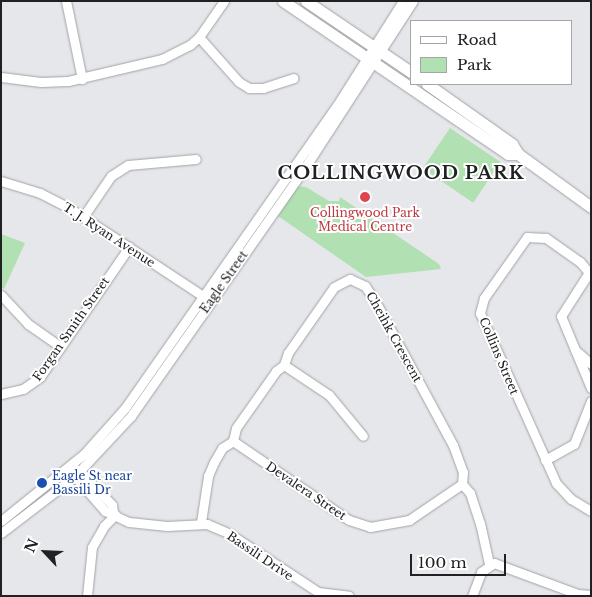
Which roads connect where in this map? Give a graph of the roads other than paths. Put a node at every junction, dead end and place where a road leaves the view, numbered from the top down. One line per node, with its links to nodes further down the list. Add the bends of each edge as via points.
1 (66, 1): 13 (street)
2 (224, 1): 7 (street)
3 (283, 1): 9 (main road)
4 (306, 1): 8 (main road)
5 (403, 1): 8 (street, Eagle Street)
6 (413, 1): 8 (street, Eagle Street)
7 (199, 37): 12 (street, via 239,82 249,88 263,88); 13 (street, via 162,59)
8 (378, 49): 9 (street, Eagle Street); 10 (main road)
9 (371, 62): 15 (main road, via 508,154); 23 (street, Eagle Street)
10 (410, 71)
11 (1, 77): 13 (street, via 41,82)
12 (293, 78)
13 (82, 79)
14 (428, 85): 15 (main road, via 512,144)
15 (518, 154): 18 (main road)
16 (196, 159): 19 (street, via 128,165 111,176)
17 (1, 181): 19 (street, T. J. Ryan Avenue, via 40,193)
18 (591, 207)
19 (83, 217): 20 (street, T. J. Ryan Avenue)
20 (129, 247): 23 (street, T. J. Ryan Avenue); 24 (street, Forgan Smith Street)
21 (590, 274): 25 (street, via 561,316); 33 (street, Collins Street, via 580,262 546,238 527,237 481,304 483,321)
22 (1, 295): 24 (street, via 28,324)
23 (206, 299): 34 (street, Eagle Street, via 125,408); 35 (street, Eagle Street, via 131,416)
24 (60, 346): 29 (street, Forgan Smith Street, via 32,385 15,393)
25 (575, 350): 26 (street); 28 (street)
26 (591, 364)
27 (284, 365): 31 (street, via 329,395); 32 (street, Cheihk Crescent, via 276,371 242,420); 37 (street, Cheihk Crescent, via 288,353 334,286 350,279 365,286 454,444 463,472)
28 (591, 388)
29 (1, 394)
30 (591, 401): 33 (street, via 574,444)
31 (363, 436)
32 (233, 441): 37 (street, Devalera Street, via 349,520 370,527 409,520); 41 (street, Cheihk Crescent, via 222,448 208,476)
33 (545, 460): 38 (street, Collins Street, via 556,483 571,499)
34 (69, 467): 35 (street); 36 (street); 40 (street, Eagle Street)
35 (80, 471): 36 (street, Eagle Street); 39 (street, via 112,505)
36 (72, 478): 39 (street, via 105,511); 42 (street, Eagle Street)
37 (462, 484): 43 (street, Cheihk Crescent, via 470,494 480,523)
38 (591, 511)
39 (114, 513): 41 (street, via 141,525 189,527); 46 (street, via 92,548)
40 (1, 521)
41 (201, 522): 44 (street, Bassili Drive, via 230,534 285,574)
42 (1, 534)
43 (489, 564): 45 (street, via 499,564 578,594); 48 (street, via 481,572)
44 (322, 595): 47 (street, Bassili Drive)
45 (591, 595)
46 (87, 596)
47 (349, 596)
48 (472, 596)

